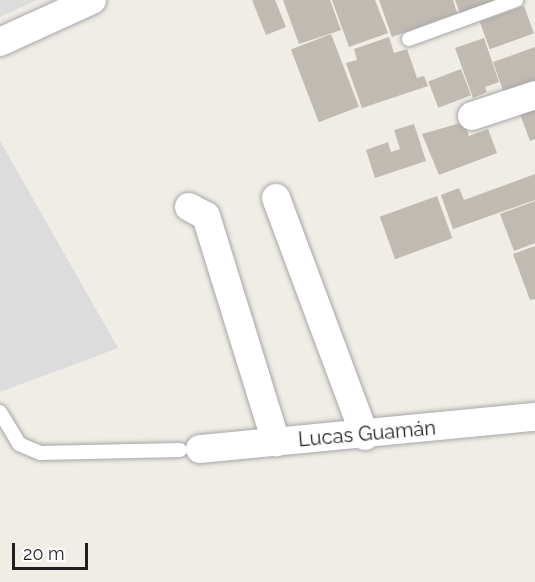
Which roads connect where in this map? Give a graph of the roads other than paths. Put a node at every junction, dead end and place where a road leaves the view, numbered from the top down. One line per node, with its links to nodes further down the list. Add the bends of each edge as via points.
1 (92, 0): 4 (street)
2 (516, 0): 3 (lane)
3 (409, 39)
4 (0, 42)
5 (535, 95): 6 (street)
6 (472, 116)
7 (276, 198): 11 (street)
8 (189, 207): 12 (street, via 206,216)
9 (0, 412): 13 (lane, via 19,444 33,451)
10 (535, 417): 11 (street, Lucas Guamán)
11 (364, 436): 12 (street, Lucas Guamán)
12 (276, 442): 13 (street, Lucas Guamán)
13 (190, 449)

